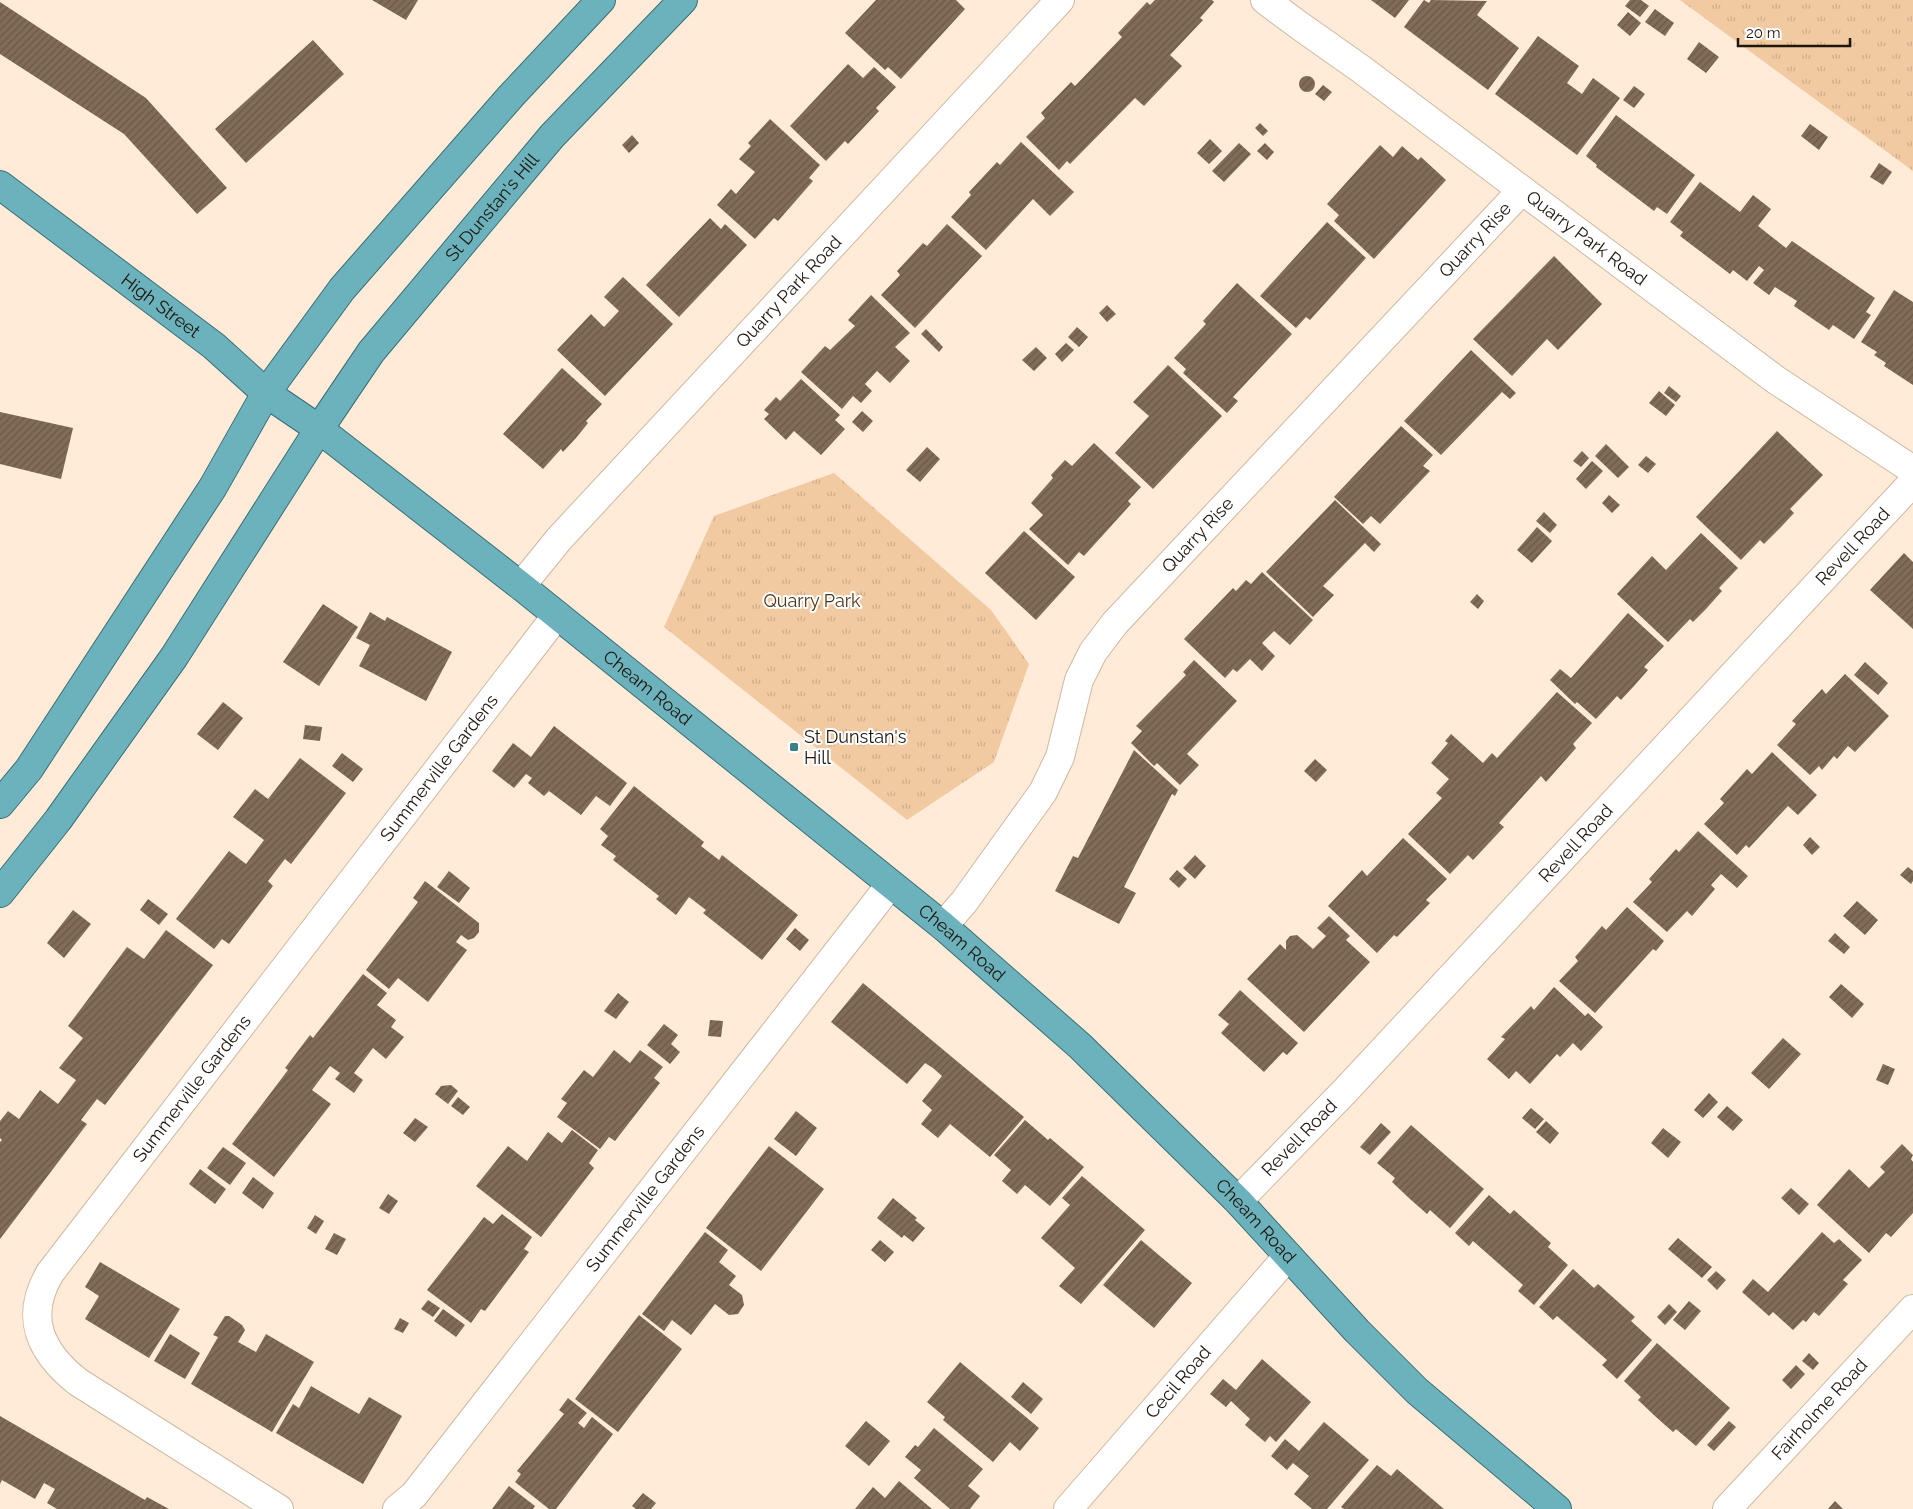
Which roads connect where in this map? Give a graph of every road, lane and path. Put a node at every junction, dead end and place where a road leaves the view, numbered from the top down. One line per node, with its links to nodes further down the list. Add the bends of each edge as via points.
1 (601, 0): 7 (highway, via 511,96 342,290)
2 (683, 0): 8 (highway, St Dunstan's Hill, via 552,136 371,352)
3 (1060, 0): 11 (street, Quarry Park Road, via 559,538)
4 (1265, 0): 6 (street, Quarry Park Road, via 1362,68)
5 (0, 185): 7 (highway, High Street, via 222,352)
6 (1522, 190): 9 (street, Quarry Park Road, via 1776,380); 16 (street, Quarry Rise, via 1115,623 1093,652 1079,680 1060,756 1043,792)
7 (266, 393): 8 (highway, High Street); 13 (highway, via 202,503 29,769)
8 (319, 429): 11 (highway, Cheam Road); 15 (highway, St Dunstan's Hill, via 174,657 58,820)
9 (1913, 470)
10 (1913, 482): 17 (street, Revell Road)
11 (521, 586): 12 (highway, Cheam Road)
12 (557, 615): 14 (highway, Cheam Road); 20 (street, Summerville Gardens, via 50,1273 38,1300 38,1329 52,1358 63,1371)
13 (0, 804)
14 (890, 885): 16 (highway, Cheam Road); 21 (street, Summerville Gardens, via 420,1487)
15 (0, 892)
16 (943, 926): 17 (highway, Cheam Road, via 1080,1046)
17 (1238, 1202): 18 (highway, Cheam Road)
18 (1288, 1256): 22 (street, Cecil Road); 23 (highway, Cheam Road, via 1417,1391)
19 (1913, 1310): 24 (street, Fairholme Road)
20 (279, 1509)
21 (397, 1509)
22 (1068, 1509)
23 (1557, 1509)
24 (1728, 1509)

